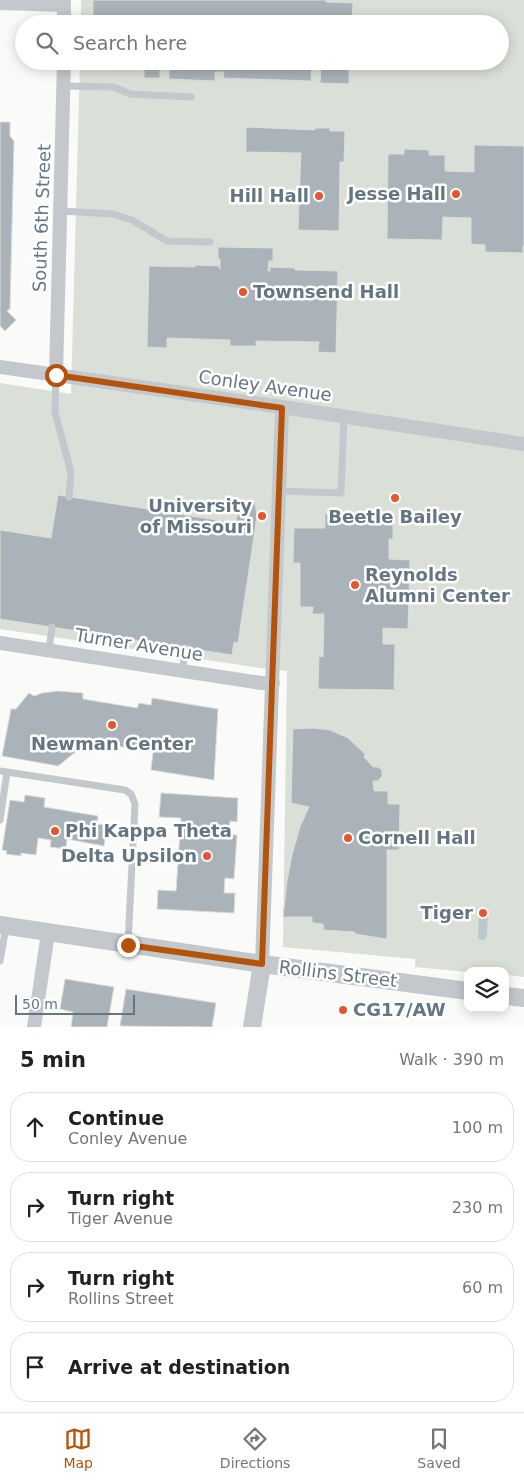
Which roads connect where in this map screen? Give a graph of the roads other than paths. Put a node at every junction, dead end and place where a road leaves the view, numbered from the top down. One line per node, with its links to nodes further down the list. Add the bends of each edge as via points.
1 (0, 3): 2 (street)
2 (64, 3)
3 (64, 70): 4 (street, South 6th Street)
4 (64, 86): 5 (lane, via 114,87 130,94); 6 (street, South 6th Street)
5 (191, 96)
6 (61, 211): 7 (lane, via 113,214 132,220 167,241); 9 (street, South 6th Street)
7 (210, 242)
8 (0, 368): 9 (street, Conley Avenue)
9 (56, 375): 10 (street, Conley Avenue); 14 (lane, via 55,412 71,474)
10 (282, 408): 11 (street, Conley Avenue); 13 (street)
11 (344, 417): 12 (street, Conley Avenue); 13 (lane, via 341,493)
12 (524, 444)
13 (280, 491): 20 (street)
14 (69, 497)
15 (52, 627): 18 (lane)
16 (0, 643): 18 (street, Turner Avenue)
17 (186, 648): 19 (lane)
18 (49, 650): 19 (street, Turner Avenue)
19 (182, 671): 20 (street, Turner Avenue)
20 (273, 683): 27 (street)
21 (3, 771): 22 (lane); 25 (lane, via 125,790 131,794 135,804)
22 (0, 820)
23 (3, 926): 24 (street, Rollins Street); 26 (lane)
24 (48, 933): 25 (street, Rollins Street); 31 (street)
25 (128, 945): 27 (street, Rollins Street)
26 (0, 961)
27 (262, 964): 28 (street, Rollins Street); 32 (street)
28 (464, 990)
29 (509, 996): 30 (street)
30 (524, 998)
31 (34, 1027)
32 (252, 1027)

